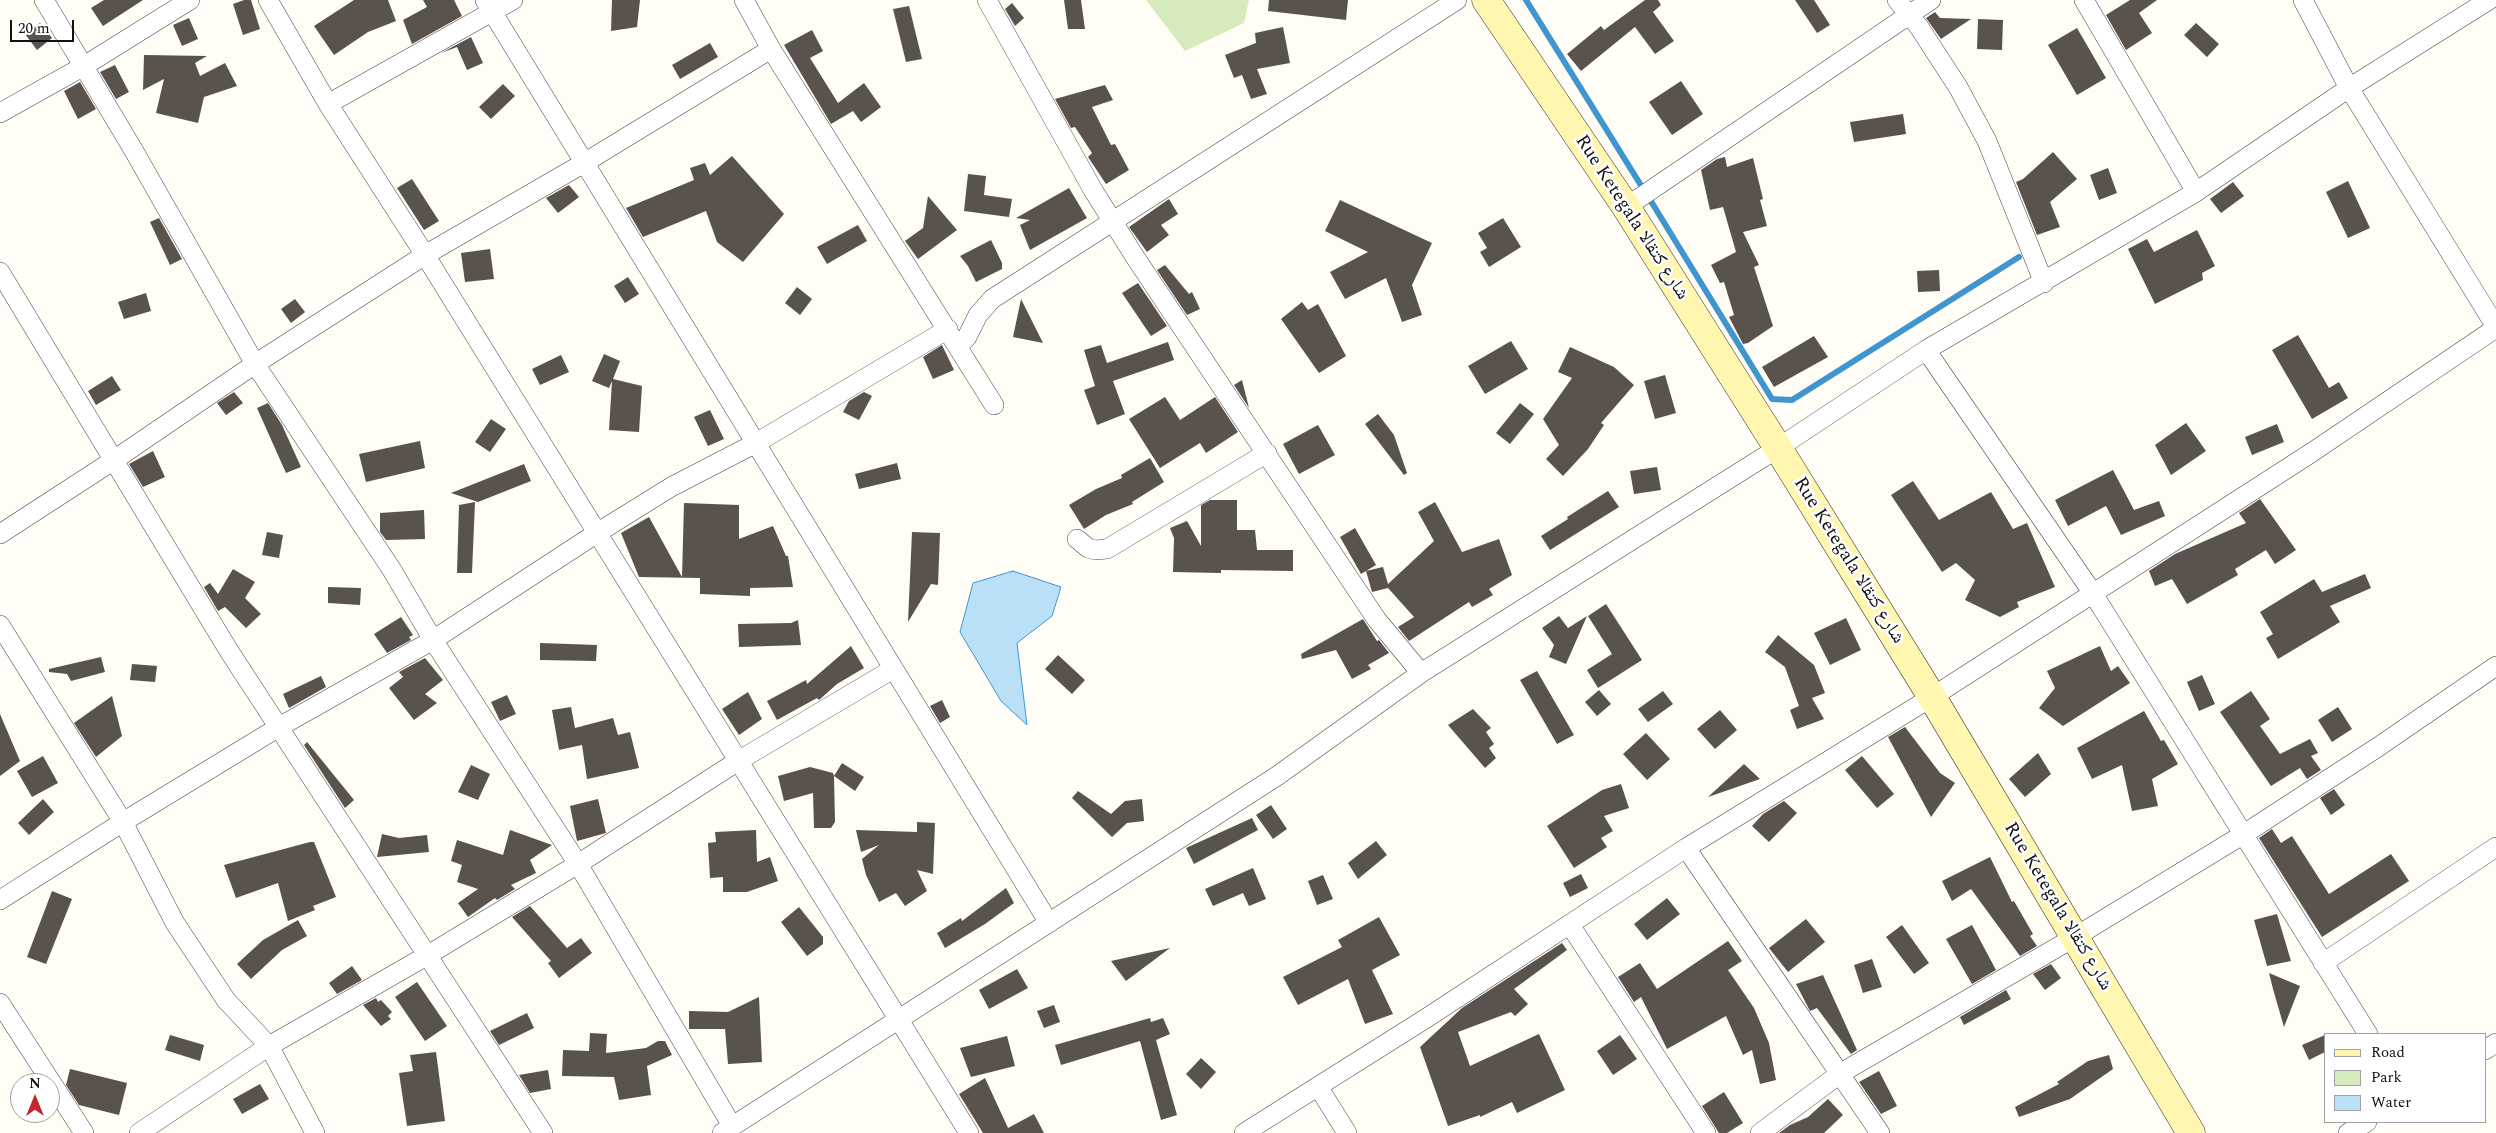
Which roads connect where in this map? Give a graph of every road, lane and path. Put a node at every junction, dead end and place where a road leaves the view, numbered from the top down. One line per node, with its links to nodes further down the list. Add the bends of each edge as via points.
1 (44, 0): 16 (street)
2 (190, 0): 16 (street)
3 (268, 0): 18 (street)
4 (513, 0): 13 (street)
5 (744, 0): 15 (street)
6 (987, 0): 23 (street)
7 (1457, 0): 23 (street)
8 (1486, 0): 22 (street, Rue Ketegala شارع كتقالا)
9 (1931, 0): 14 (street)
10 (2084, 0): 21 (street)
11 (2303, 0): 17 (street)
12 (2489, 0): 17 (street)
13 (488, 6): 18 (street); 20 (street)
14 (1902, 7): 22 (street); 26 (street, via 1958,87 1987,141)
15 (771, 48): 20 (street); 28 (street)
16 (84, 66): 19 (street); 31 (street)
17 (2349, 88): 21 (street); 27 (street)
18 (328, 104): 24 (street)
19 (0, 113)
20 (584, 163): 24 (street); 33 (street)
21 (2196, 192): 26 (street)
22 (1626, 207): 34 (street, Rue Ketegala شارع كتقالا)
23 (1112, 221): 29 (street, via 992,299 978,315 968,337); 35 (street)
24 (425, 255): 31 (street); 37 (street)
25 (0, 272): 36 (street)
26 (2044, 283): 30 (street)
27 (2496, 327): 40 (street, via 2311,453)
28 (948, 329): 29 (street); 33 (street)
29 (958, 346): 32 (street)
30 (1926, 350): 34 (street); 40 (street)
31 (255, 364): 36 (street); 42 (street, via 392,570)
32 (994, 405)
33 (756, 443): 37 (street, via 671,487); 44 (street)
34 (1778, 448): 45 (street); 46 (street, Rue Ketegala شارع كتقالا)
35 (1267, 453): 39 (street, via 1107,549 1088,548); 45 (street, via 1377,620)
36 (114, 460): 38 (street); 47 (street, via 229,651)
37 (597, 533): 42 (street); 48 (street)
38 (0, 534)
39 (1077, 539)
40 (2092, 592): 46 (street); 50 (street)
41 (0, 625): 49 (street)
42 (433, 640): 47 (street); 53 (street)
43 (2496, 666): 50 (street)
44 (893, 669): 48 (street); 55 (street)
45 (1421, 673): 55 (street, via 1277,776)
46 (1932, 697): 52 (street); 57 (street, Rue Ketegala شارع كتقالا)
47 (279, 727): 49 (street); 58 (street)
48 (738, 761): 53 (street); 61 (street)
49 (123, 822): 54 (street); 63 (street, via 175,923 226,1000)
50 (2244, 834): 57 (street); 59 (street)
51 (2496, 847): 59 (street)
52 (1686, 848): 56 (street); 64 (street)
53 (578, 864): 58 (street); 67 (street)
54 (0, 900)
55 (1049, 923): 61 (street)
56 (1570, 925): 65 (street); 75 (street)
57 (2075, 937): 64 (street); 78 (street, Rue Ketegala شارع كتقالا)
58 (428, 955): 63 (street); 71 (street)
59 (2323, 963): 62 (street)
60 (0, 1003): 68 (street)
61 (900, 1019): 67 (street); 72 (street)
62 (2367, 1033)
63 (269, 1046): 69 (street); 70 (street)
64 (1841, 1073): 76 (street); 77 (street)
65 (1319, 1088): 73 (street); 74 (street)
66 (2365, 1123): 79 (street)
67 (727, 1130)
68 (84, 1133)
69 (139, 1133)
70 (315, 1133)
71 (543, 1133)
72 (969, 1133)
73 (1244, 1133)
74 (1347, 1133)
75 (1706, 1133)
76 (1760, 1133)
77 (1880, 1133)
78 (2191, 1133)
79 (2348, 1133)

